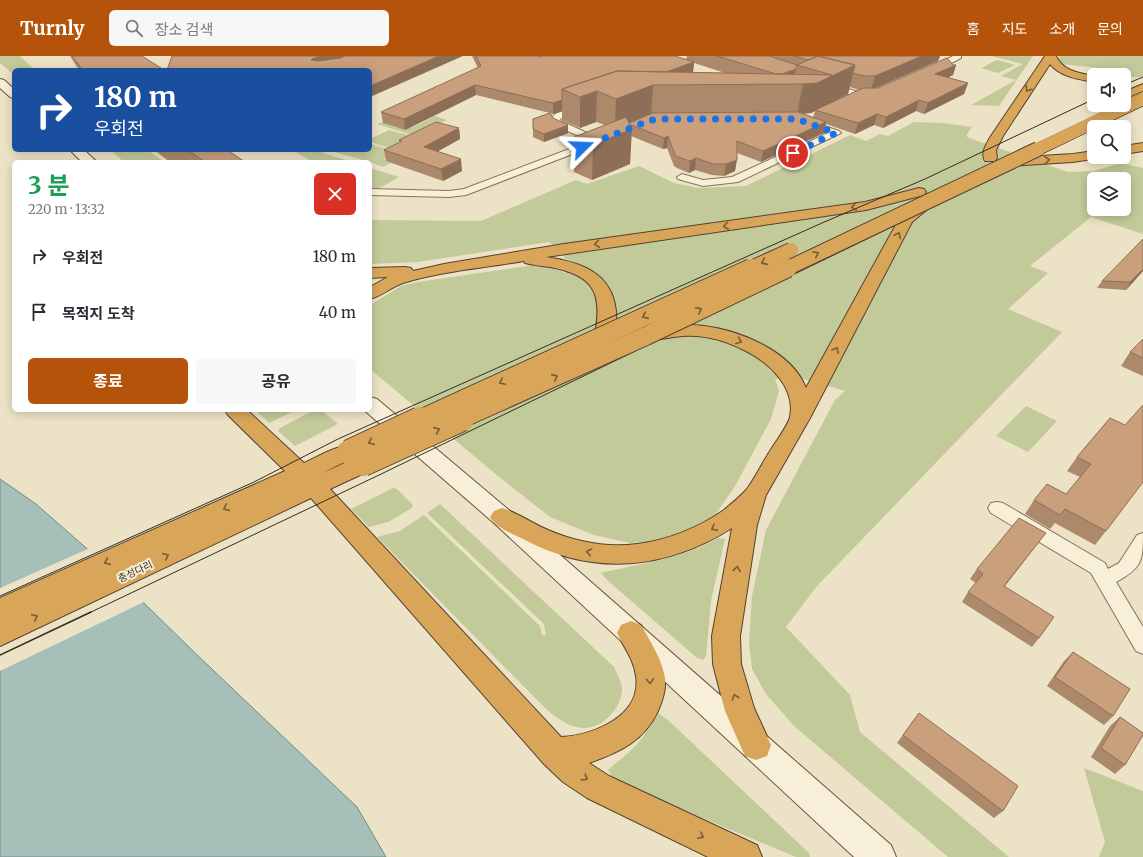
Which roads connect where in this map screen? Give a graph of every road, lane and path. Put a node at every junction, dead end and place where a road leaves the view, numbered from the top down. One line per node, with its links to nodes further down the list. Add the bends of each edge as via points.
1 (957, 56): 3 (street)
2 (1051, 56): 4 (highway, via 1056,66); 23 (highway, one-way to 23, via 997,136 990,150)
3 (920, 74)
4 (1087, 77)
5 (0, 82): 11 (main road)
6 (818, 82): 13 (street)
7 (1131, 83): 8 (highway)
8 (1143, 83)
9 (1143, 87): 12 (highway)
10 (885, 90): 13 (street, via 872,95)
11 (12, 93)
12 (1131, 93)
13 (859, 94): 15 (street)
14 (1143, 99): 25 (highway, bridge)
15 (846, 100)
16 (593, 103): 27 (street, via 555,119 557,123 600,140 466,192)
17 (1089, 112): 23 (highway)
18 (813, 116): 26 (street, via 797,119 836,133 734,180 703,184)
19 (1143, 147): 20 (highway)
20 (1131, 149)
21 (79, 152): 24 (main road)
22 (1087, 155): 25 (highway, one-way to 22, bridge)
23 (990, 158): 28 (highway)
24 (88, 160)
25 (1008, 162): 29 (highway, bridge)
26 (682, 177)
27 (372, 192)
28 (919, 192): 30 (highway, one-way to 30, via 866,206 564,249); 34 (highway, one-way to 34, bridge)
29 (935, 197): 35 (highway, one-way to 29, bridge); 38 (highway, one-way to 29, bridge, via 906,219)
30 (508, 260): 31 (highway); 34 (highway, via 542,261 569,267 600,284 608,302 608,321)
31 (444, 269): 32 (highway); 33 (highway, via 396,280)
32 (372, 273)
33 (372, 293)
34 (604, 334): 39 (highway, one-way to 39, bridge)
35 (646, 336): 38 (highway, one-way to 38, bridge, via 683,330 702,332 739,340 756,348 770,357 790,378 800,401); 39 (highway, one-way to 35, bridge)
36 (372, 406): 44 (main road)
37 (237, 412): 40 (highway)
38 (800, 418): 41 (highway)
39 (356, 458): 40 (highway)
40 (308, 480): 42 (highway); 52 (highway)
41 (755, 495): 44 (highway, one-way to 44, via 737,514 704,533 654,552 633,555 604,555 573,548 540,537); 51 (highway, one-way to 41, via 740,711 732,686 727,664 726,636 741,543)
42 (266, 500): 47 (highway, 충성다리, one-way to 47); 49 (highway, 충성다리, one-way to 42)
43 (997, 508): 46 (street, via 1098,568)
44 (502, 517): 48 (main road)
45 (1141, 549): 46 (street, via 1126,568)
46 (1105, 579): 50 (street)
47 (0, 610)
48 (631, 633): 51 (main road); 52 (highway, one-way to 52, via 648,664 651,684 648,702 639,717 625,731 595,745 571,753)
49 (0, 634)
50 (1143, 646)
51 (756, 745): 54 (main road)
52 (555, 753): 53 (highway, one-way to 53, via 574,771 598,787)
53 (745, 857)
54 (879, 857)

